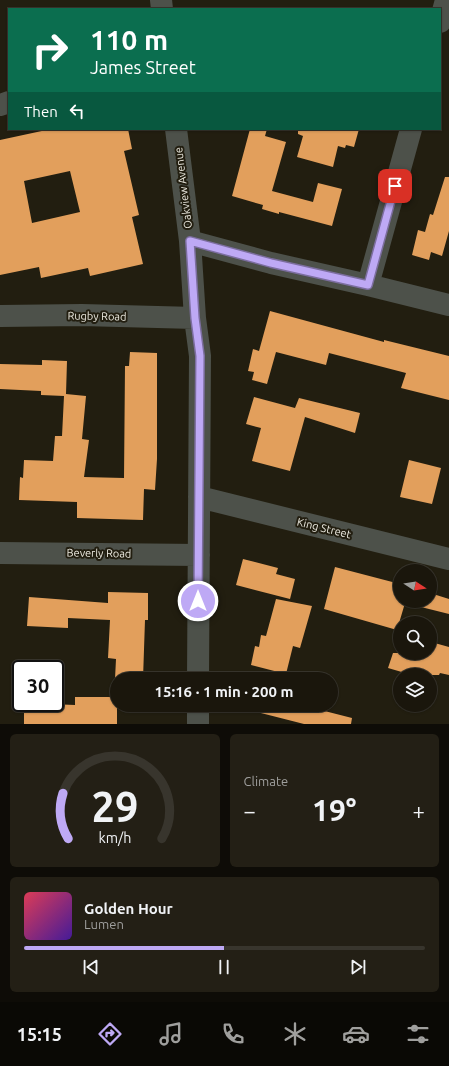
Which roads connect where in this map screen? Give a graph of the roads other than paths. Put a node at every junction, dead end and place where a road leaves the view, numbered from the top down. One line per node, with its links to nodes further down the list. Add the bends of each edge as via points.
1 (446, 0): 2 (street)
2 (441, 18)
3 (176, 130): 5 (street, Oakview Avenue)
4 (411, 130): 6 (street)
5 (190, 241): 6 (street); 9 (street, Oakview Avenue)
6 (368, 285): 7 (street)
7 (449, 305)
8 (0, 316): 9 (street, Rugby Road)
9 (195, 318): 10 (street, Oakview Avenue, via 200,356)
10 (199, 497): 12 (street, Oakview Avenue); 13 (street, King Street)
11 (0, 553): 12 (street, Beverly Road)
12 (198, 555): 14 (street, Oakview Avenue)
13 (449, 559)
14 (198, 672)
15 (198, 712): 16 (street)
16 (198, 724)

